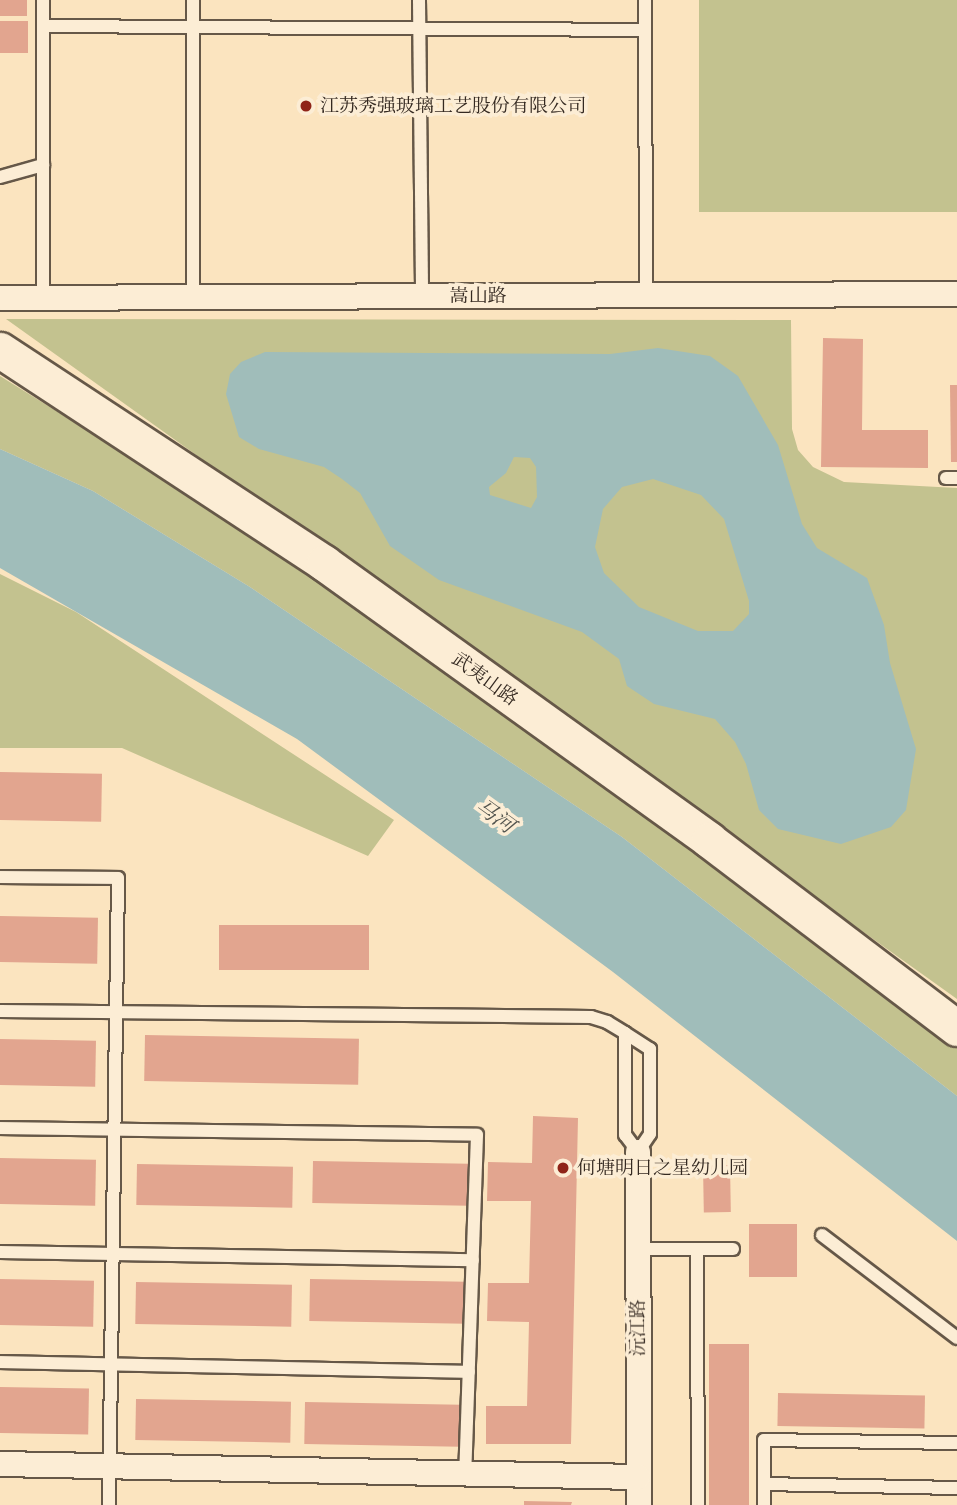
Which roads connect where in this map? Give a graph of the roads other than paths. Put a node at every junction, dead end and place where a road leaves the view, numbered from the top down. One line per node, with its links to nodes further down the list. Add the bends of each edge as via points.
1 (43, 0): 5 (lane)
2 (193, 0): 6 (lane)
3 (419, 0): 7 (lane)
4 (645, 0): 8 (lane)
5 (43, 26): 6 (lane); 9 (lane)
6 (193, 27): 7 (lane); 15 (lane)
7 (419, 28): 8 (lane); 13 (lane)
8 (645, 30): 12 (lane)
9 (43, 165): 10 (lane); 14 (lane)
10 (0, 177)
11 (957, 293): 12 (street, 嵩山路)
12 (646, 295): 13 (street, 嵩山路)
13 (422, 296): 15 (street, 嵩山路)
14 (43, 297): 15 (street, 嵩山路); 16 (street, 嵩山路)
15 (193, 297)
16 (0, 298)
17 (0, 350): 21 (street, 武夷山路, via 324,563 709,840)
18 (0, 877): 20 (lane, via 118,878)
19 (0, 1012): 20 (lane)
20 (116, 1013): 22 (lane, via 577,1016 607,1022); 24 (lane)
21 (957, 1028)
22 (625, 1033): 25 (lane, via 625,1135); 25 (lane, via 650,1049 650,1135)
23 (0, 1128): 24 (lane)
24 (114, 1130): 31 (lane); 32 (lane, via 477,1135)
25 (638, 1152): 27 (street, 沅江路)
26 (822, 1234): 33 (lane)
27 (638, 1249): 28 (lane); 41 (street, 沅江路)
28 (697, 1249): 29 (lane); 46 (lane)
29 (733, 1249)
30 (0, 1252): 31 (lane)
31 (112, 1254): 32 (lane); 35 (lane)
32 (473, 1260): 36 (lane)
33 (957, 1338)
34 (0, 1362): 35 (lane)
35 (111, 1364): 36 (lane); 39 (lane)
36 (469, 1372): 40 (lane)
37 (957, 1443): 42 (lane, via 764,1440)
38 (0, 1464): 39 (street)
39 (109, 1466): 40 (street); 44 (lane)
40 (465, 1474): 41 (street)
41 (638, 1477): 45 (street, 沅江路)
42 (764, 1485): 43 (lane); 47 (lane)
43 (957, 1488)
44 (108, 1505)
45 (639, 1505)
46 (698, 1505)
47 (764, 1505)

